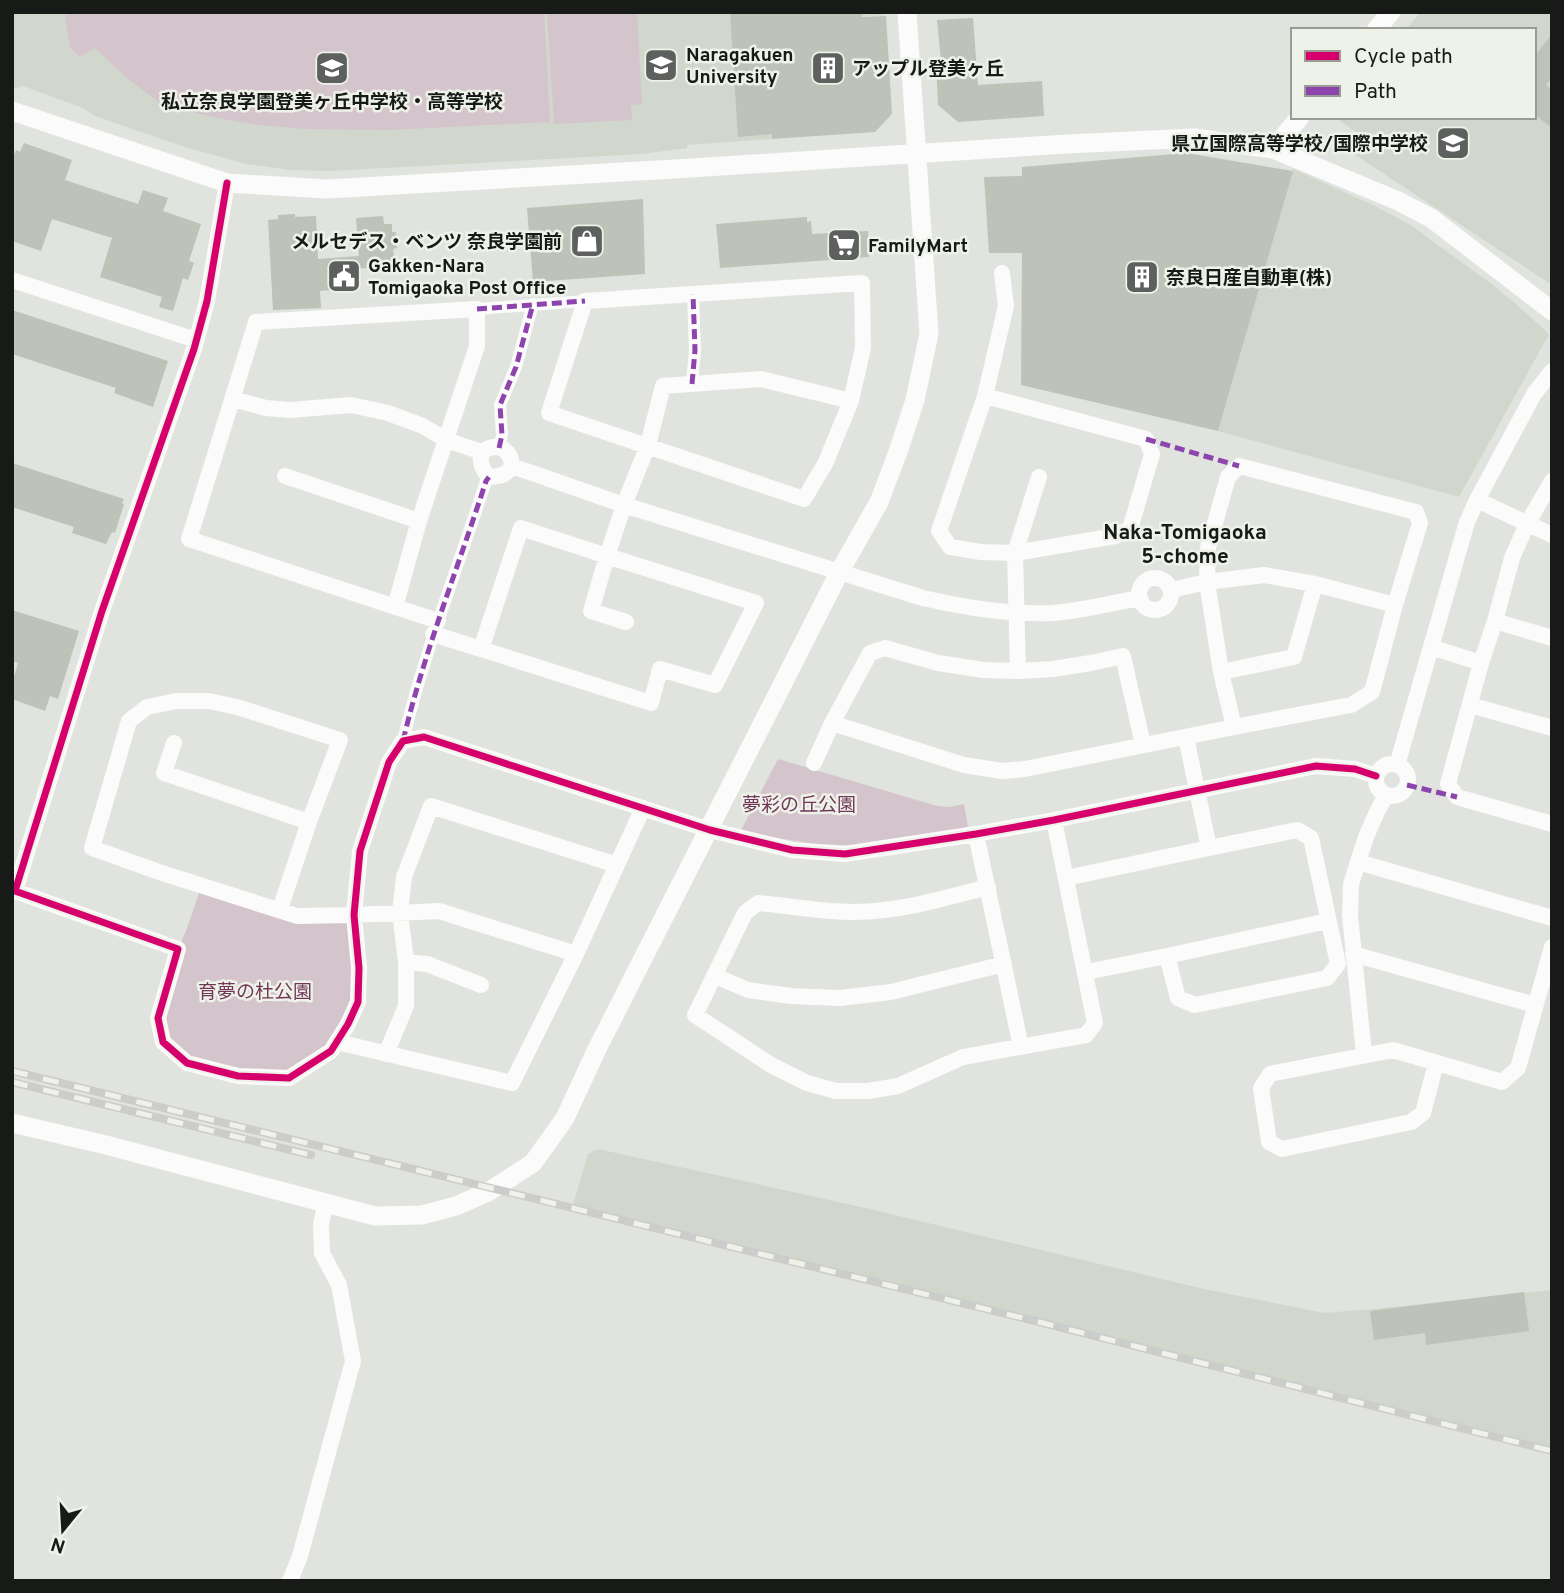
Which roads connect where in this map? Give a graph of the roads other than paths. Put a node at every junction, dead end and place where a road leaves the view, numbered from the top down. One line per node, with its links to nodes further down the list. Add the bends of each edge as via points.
1 (907, 12): 7 (street)
2 (1391, 12): 3 (street)
3 (1378, 28)
4 (12, 111): 8 (street)
5 (1298, 119): 6 (street)
6 (1273, 149): 7 (street, via 1194,138); 15 (street, via 1431,218)
7 (918, 154): 8 (street, via 327,189); 38 (street, via 929,334 898,452 879,502)
8 (227, 183): 16 (street)
9 (1002, 273): 19 (street, via 1006,306)
10 (12, 280): 16 (street)
11 (693, 294): 12 (street); 18 (street); 21 (street, via 862,283 863,348)
12 (585, 300): 13 (street); 23 (street, via 549,414)
13 (533, 304): 14 (street); 24 (street, via 500,405)
14 (477, 309): 20 (street, via 256,322); 22 (street, via 477,346)
15 (1552, 311)
16 (196, 340): 94 (street, via 102,611 15,891 178,949 158,1018 163,1042 187,1063 238,1076 289,1078 331,1051)
17 (1552, 371): 31 (street, via 1534,394)
18 (692, 384): 21 (street, via 761,379); 23 (street, via 663,386)
19 (985, 396): 36 (street, via 939,531 950,547); 36 (street, via 1146,439 1152,454 1130,529 1115,536)
20 (233, 399): 22 (street, via 290,410 351,405 400,417); 44 (street, via 189,539)
21 (851, 401): 23 (street, via 825,464 804,499)
22 (446, 440): 25 (street); 33 (street)
23 (648, 445): 32 (street)
24 (499, 448): 25 (street); 26 (street, via 511,457)
25 (482, 452): 28 (street, via 480,460)
26 (512, 466): 28 (street, via 501,476); 32 (street)
27 (285, 476): 33 (street)
28 (489, 477): 48 (street)
29 (1040, 477): 36 (street)
30 (1552, 481): 34 (street)
31 (1477, 500): 34 (street); 50 (street)
32 (624, 505): 37 (street); 38 (street)
33 (419, 522): 44 (street)
34 (1527, 524): 35 (street); 46 (street, via 1512,558)
35 (1552, 536)
36 (1015, 553): 45 (street)
37 (607, 556): 47 (street, via 591,611); 51 (street, via 521,528); 51 (street, via 756,603 715,685 660,669 651,703)
38 (840, 571): 45 (street, via 936,601); 72 (street)
39 (1207, 582): 40 (street, via 1264,575); 41 (street); 43 (street, via 1208,548 1228,477 1239,466 1416,512 1420,523); 54 (street)
40 (1315, 584): 43 (street); 54 (street, via 1294,657)
41 (1171, 590): 42 (street, via 1165,580 1149,579 1141,587); 42 (street, via 1171,600 1160,610 1145,607)
42 (1140, 598): 45 (street, via 1056,613)
43 (1395, 605): 57 (street, via 1372,692 1351,705)
44 (395, 607): 48 (street)
45 (1016, 613): 53 (street)
46 (1495, 621): 49 (street); 52 (street)
47 (626, 622)
48 (435, 628): 51 (street); 60 (street)
49 (1552, 638)
50 (1431, 648): 52 (street); 64 (street)
51 (481, 649)
52 (1481, 663): 55 (street)
53 (1018, 671): 56 (street, via 938,663 886,648 870,653); 62 (street, via 1123,656)
54 (1221, 672): 57 (street)
55 (1470, 705): 58 (street); 71 (street, via 1448,784 1457,797)
56 (832, 723): 62 (street, via 964,765 1002,771); 63 (street)
57 (1234, 727): 59 (street)
58 (1552, 728)
59 (1186, 737): 62 (street); 66 (street)
60 (403, 741): 68 (street, via 424,737); 81 (street, via 389,762 360,851)
61 (174, 743): 70 (street, via 164,773)
62 (1143, 745)
63 (814, 763)
64 (1397, 765): 65 (street, via 1387,764); 67 (street, via 1405,771 1407,785 1397,795)
65 (1376, 776): 66 (street, via 1316,766); 67 (street)
66 (1197, 790): 69 (street); 74 (street)
67 (1386, 795): 75 (street)
68 (643, 808): 72 (street); 76 (street)
69 (1054, 820): 73 (street); 77 (street)
70 (309, 822): 79 (street); 79 (street, via 340,740 209,701 147,706 129,721 92,848)
71 (1552, 824)
72 (710, 830): 73 (street, via 792,850 845,854); 100 (street, via 565,1118 533,1163 488,1192 422,1215 375,1216)
73 (976, 834): 78 (street)
74 (1209, 848): 77 (street); 83 (street, via 1297,830 1311,838)
75 (1358, 862): 82 (street); 86 (street, via 1350,906)
76 (617, 866): 80 (street, via 431,806 404,877); 85 (street)
77 (1066, 878): 90 (street)
78 (988, 887): 89 (street); 91 (street, via 913,906 858,912 758,903 745,913)
79 (280, 909): 81 (street, via 298,916)
80 (400, 912): 81 (street); 85 (street, via 439,911); 88 (street)
81 (354, 915): 94 (street, via 358,1002)
82 (1552, 918)
83 (1328, 921): 87 (street); 87 (street, via 1338,964 1327,978 1195,1005 1178,998)
84 (1552, 947): 93 (street)
85 (576, 954): 96 (street, via 512,1083)
86 (1353, 954): 93 (street); 97 (street)
87 (1167, 956): 90 (street)
88 (406, 962): 92 (street, via 427,964); 96 (street, via 406,1006)
89 (1004, 964): 91 (street, via 891,992 840,998 748,990); 95 (street)
90 (1086, 971): 95 (street, via 1095,1023 1086,1035)
91 (715, 976): 95 (street, via 695,1015 771,1065 836,1091 898,1086 963,1057)
92 (481, 985)
93 (1535, 1005): 98 (street, via 1518,1068 1502,1082)
94 (337, 1042): 96 (street)
95 (1021, 1047)
96 (386, 1054)
97 (1364, 1054): 98 (street, via 1393,1050); 98 (street, via 1270,1074 1261,1088 1269,1142 1282,1149 1411,1122 1423,1113)
98 (1436, 1063)
99 (12, 1123): 100 (street)
100 (326, 1203): 101 (street, via 322,1253 339,1285 353,1361)
101 (290, 1581)

